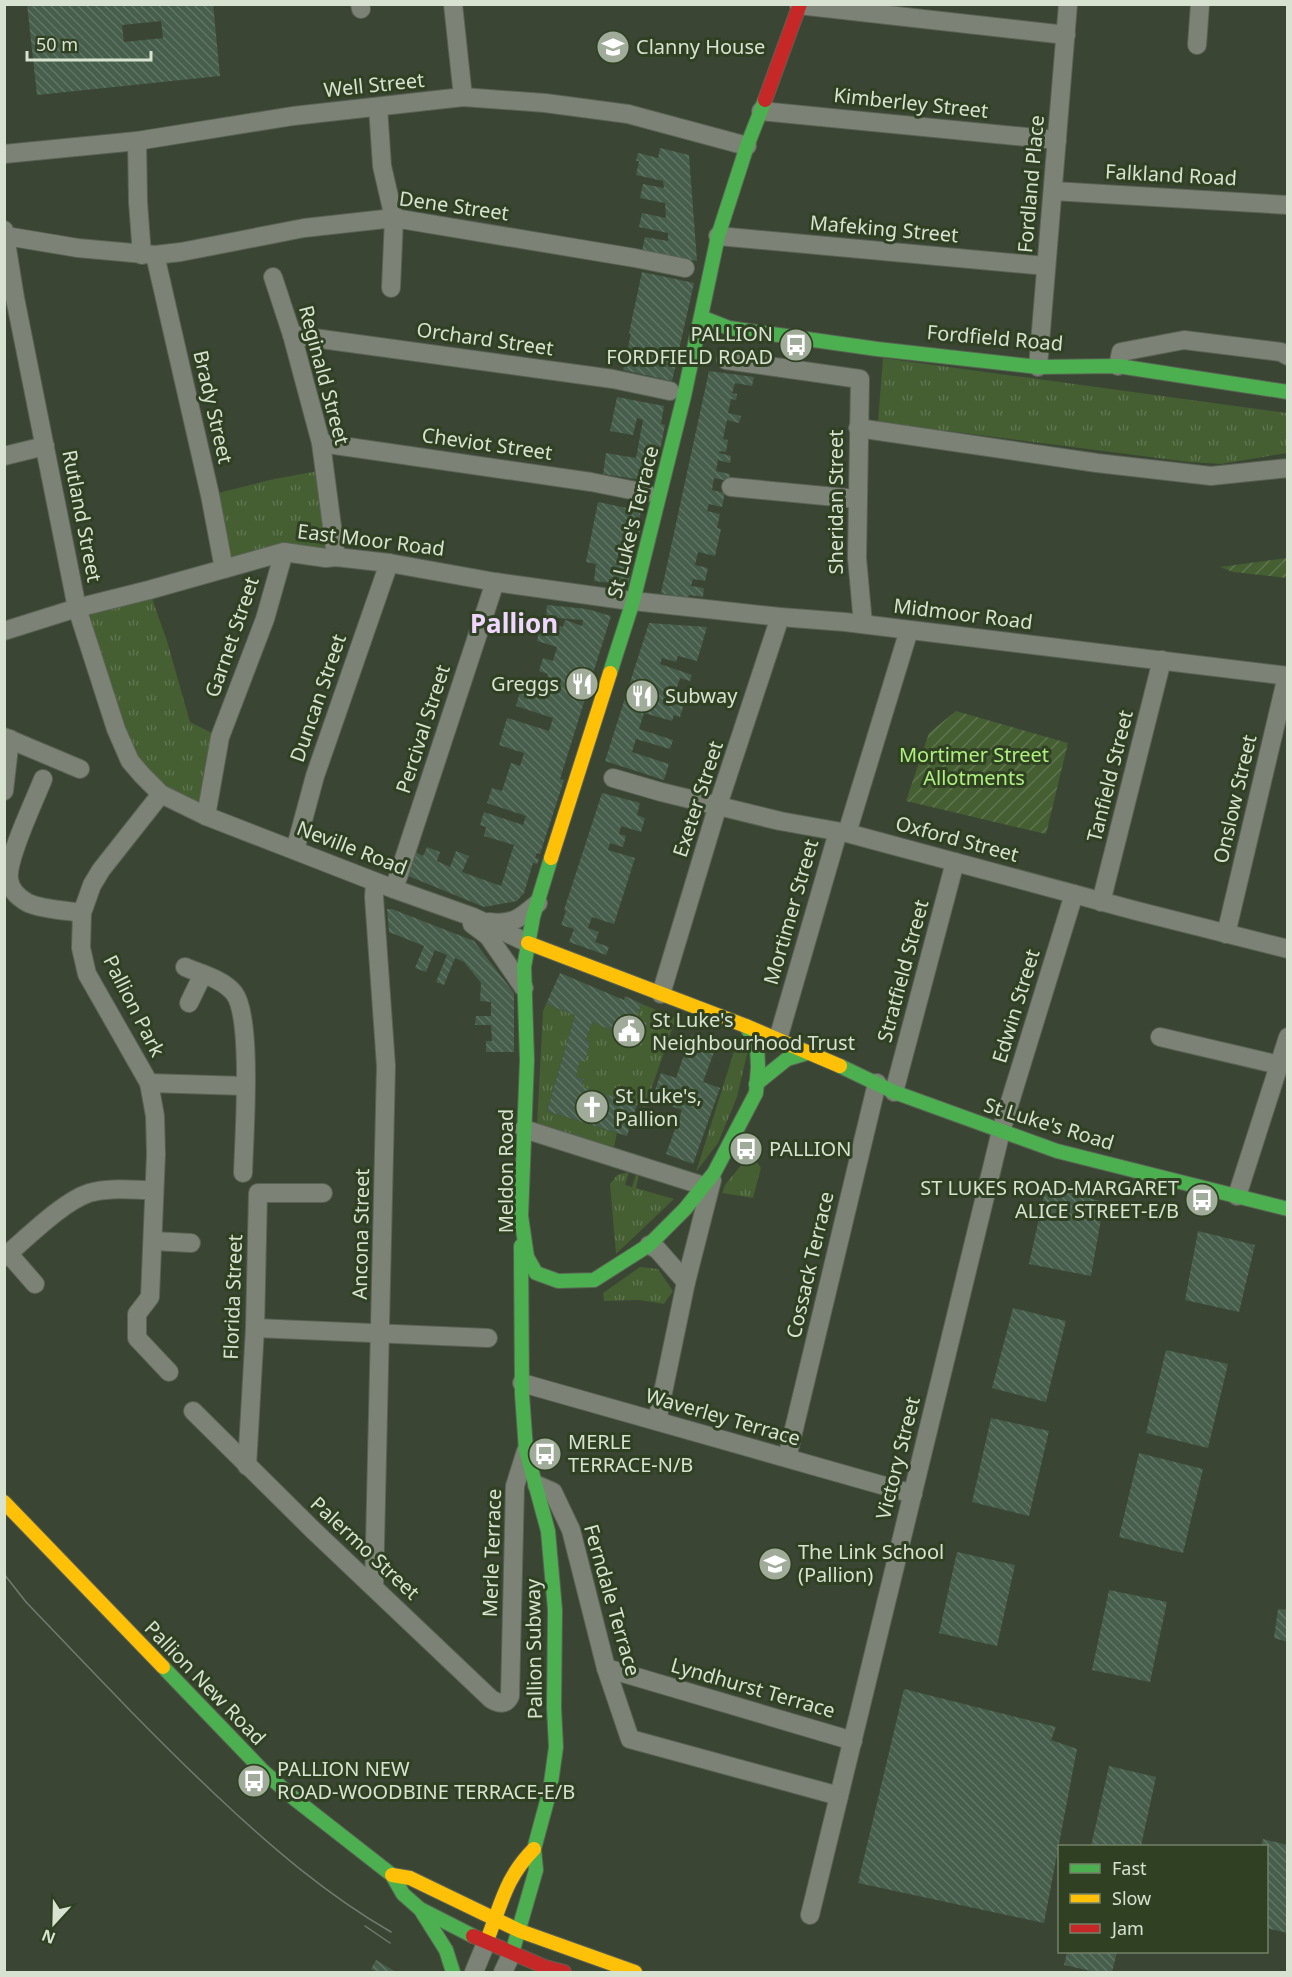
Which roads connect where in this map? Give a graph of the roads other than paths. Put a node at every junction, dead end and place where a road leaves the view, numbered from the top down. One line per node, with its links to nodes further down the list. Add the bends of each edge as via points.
1 (453, 4): 7 (street)
2 (1068, 4): 5 (street, Fordland Place)
3 (1200, 4): 6 (street)
4 (800, 5): 5 (street); 9 (street, St Luke's Terrace)
5 (1066, 35): 10 (street, Fordland Place)
6 (1197, 45)
7 (463, 97): 8 (street, Well Street); 12 (street, Well Street, via 628,114)
8 (378, 107): 11 (street, Well Street); 16 (street, via 382,166)
9 (761, 111): 10 (street, Kimberley Street); 12 (street, St Luke's Terrace)
10 (1057, 140): 14 (street, Fordland Place)
11 (137, 141): 13 (street, Well Street); 19 (street, Brady Street, via 138,202)
12 (747, 146): 18 (street, St Luke's Terrace)
13 (4, 154)
14 (1053, 191): 15 (street, Falkland Road); 20 (street, Fordland Place)
15 (1287, 205)
16 (394, 218): 19 (street, Dene Street, via 304,228); 21 (street, Dene Street); 23 (street)
17 (5, 233): 19 (street, Dene Street, via 78,248); 34 (street, Rutland Street)
18 (718, 236): 20 (street, Mafeking Street); 24 (street, St Luke's Terrace)
19 (148, 255): 43 (street, Brady Street, via 210,495)
20 (1046, 266): 29 (street, Fordland Place)
21 (685, 268)
22 (273, 277): 25 (street, Reginald Street)
23 (392, 288)
24 (701, 317): 29 (street, Fordfield Road, via 729,328); 45 (street, St Luke's Terrace)
25 (292, 335): 30 (street, Orchard Street, via 613,379); 33 (street, Reginald Street)
26 (1287, 356): 28 (street, via 1281,352 1184,340 1121,352)
27 (726, 360): 32 (street, Sheridan Street, via 860,379)
28 (1118, 366): 29 (street, Fordfield Road); 31 (street, Fordfield Road)
29 (1038, 367)
30 (670, 391)
31 (1287, 392)
32 (858, 428): 36 (street, via 1211,476); 39 (street, Sheridan Street)
33 (321, 443): 38 (street, Cheviot Street); 41 (street, Reginald Street)
34 (45, 446): 35 (street); 46 (street, Rutland Street)
35 (4, 456)
36 (1287, 468)
37 (731, 487): 39 (street)
38 (646, 493)
39 (857, 499): 48 (street, Sheridan Street)
40 (284, 552): 41 (street, East Moor Road); 43 (street, East Moor Road); 60 (street, Garnet Street, via 265,618 220,737)
41 (336, 557): 42 (street, East Moor Road)
42 (389, 563): 44 (street, East Moor Road); 62 (street, Duncan Street, via 315,776)
43 (224, 569): 46 (street, East Moor Road)
44 (495, 582): 45 (street, East Moor Road); 65 (street, Percival Street)
45 (633, 601): 47 (street, Midmoor Road); 68 (street, St Luke's Terrace)
46 (77, 608): 50 (street, East Moor Road); 58 (street, Rutland Street, via 122,746 141,776)
47 (780, 617): 48 (street, Midmoor Road); 59 (street, Exeter Street)
48 (863, 624): 49 (street, Midmoor Road)
49 (909, 630): 51 (street, Midmoor Road); 61 (street, Mortimer Street)
50 (4, 631)
51 (1162, 660): 52 (street, Midmoor Road); 67 (street, Tanfield Street)
52 (1287, 676): 72 (street, Onslow Street)
53 (7, 738): 54 (street); 57 (street)
54 (80, 769)
55 (613, 778): 59 (street, Oxford Street)
56 (43, 779): 70 (street, via 12,857 9,879 19,897 29,903)
57 (4, 791)
58 (161, 794): 60 (street, Neville Road); 70 (street, Pallion Park, via 101,870)
59 (718, 805): 61 (street, Oxford Street); 79 (street, Exeter Street)
60 (206, 816): 62 (street, Neville Road)
61 (843, 832): 63 (street, Oxford Street); 84 (street, Mortimer Street)
62 (295, 850): 64 (street, Neville Road)
63 (955, 862): 66 (street, Oxford Street); 91 (street, Stratfield Street)
64 (375, 882): 65 (street, Neville Road); 112 (street, Ancona Street, via 386,1066)
65 (394, 890): 69 (street, Neville Road)
66 (1074, 894): 67 (street, Oxford Street); 93 (street, Edwin Street)
67 (1101, 902): 72 (street, Oxford Street)
68 (538, 903): 71 (street, via 510,922); 73 (street, Meldon Road)
69 (451, 909): 71 (street, Neville Road); 78 (street, via 488,936)
70 (82, 913): 87 (street, Pallion Park, via 81,948 87,974)
71 (484, 922): 73 (street, Neville Road)
72 (1226, 934): 74 (street, Oxford Street)
73 (539, 937): 75 (street, St Luke's Road); 75 (street); 78 (street, Meldon Road, via 524,967)
74 (1287, 949)
75 (579, 962): 78 (street, via 546,962); 79 (street, St Luke's Road)
76 (185, 967): 77 (street)
77 (203, 974): 80 (street); 90 (street, via 223,984 240,1004)
78 (524, 989): 92 (street, Meldon Road)
79 (661, 994): 81 (street, St Luke's Road)
80 (189, 1003)
81 (746, 1026): 84 (street, St Luke's Road); 89 (street, via 757,1044)
82 (1160, 1036): 86 (street)
83 (1287, 1037): 86 (street)
84 (778, 1039): 85 (street, St Luke's Road)
85 (807, 1053): 88 (street, St Luke's Road); 89 (street, via 787,1059)
86 (1279, 1065): 98 (street)
87 (149, 1083): 90 (street, Pallion Park); 96 (street, Pallion Park, via 155,1116)
88 (877, 1083): 91 (street, St Luke's Road); 119 (street, Cossack Terrace)
89 (756, 1084): 95 (street, via 756,1093)
90 (245, 1086): 94 (street)
91 (894, 1092): 93 (street, St Luke's Road)
92 (524, 1129): 95 (street); 100 (street, Meldon Road)
93 (1001, 1131): 98 (street, St Luke's Road, via 1057,1151); 122 (street, Victory Street)
94 (243, 1173)
95 (709, 1179): 103 (street, via 686,1209); 106 (street)
96 (154, 1190): 101 (street, Pallion Park); 104 (street, via 91,1192 67,1205)
97 (323, 1193): 111 (street, Florida Street, via 258,1193)
98 (1237, 1196): 99 (street, St Luke's Road)
99 (1287, 1209)
100 (521, 1216): 105 (street, Meldon Road, via 526,1257 536,1273 558,1281); 110 (street)
101 (153, 1241): 102 (street); 114 (street, Pallion Park, via 150,1297 137,1314 137,1338)
102 (191, 1243)
103 (649, 1245): 105 (street); 106 (street)
104 (6, 1255): 107 (street)
105 (594, 1280): 108 (street)
106 (686, 1282): 117 (street)
107 (35, 1284)
108 (547, 1293)
109 (533, 1303): 110 (street, Merle Terrace)
110 (521, 1326): 115 (street, Merle Terrace)
111 (255, 1328): 112 (street); 120 (street, Florida Street)
112 (381, 1333): 113 (street); 124 (street, Ancona Street)
113 (488, 1338)
114 (169, 1372)
115 (522, 1383): 117 (street, Waverley Terrace); 118 (street, Merle Terrace)
116 (193, 1411): 120 (street, Palermo Street)
117 (657, 1421): 119 (street, Waverley Terrace)
118 (526, 1450): 121 (street, Pallion Subway); 126 (street, Merle Terrace, via 515,1486)
119 (787, 1458): 122 (street, Waverley Terrace)
120 (247, 1466): 124 (street, Palermo Street)
121 (537, 1485): 125 (street, Ferndale Terrace, via 553,1492 571,1530); 129 (street, Pallion Subway, via 548,1531 555,1610 555,1747 550,1790)
122 (913, 1494): 127 (street, Victory Street)
123 (4, 1502): 130 (street, Pallion New Road, via 263,1772)
124 (374, 1587): 126 (street, Palermo Street, via 491,1700 503,1703)
125 (606, 1668): 127 (street, Lyndhurst Terrace); 128 (street, Ferndale Terrace, via 630,1738)
126 (510, 1696)
127 (852, 1741): 128 (street, Victory Street)
128 (839, 1796): 132 (street, Victory Street)
129 (534, 1849): 133 (street, Pallion Subway, via 510,1879); 134 (street, Pallion Subway, via 536,1869)
130 (392, 1875): 131 (street, Pallion New Road, via 403,1894); 133 (street, Pallion New Road, via 410,1878)
131 (420, 1909): 135 (street, Pallion New Road); 138 (street, via 446,1950)
132 (810, 1915)
133 (495, 1920): 134 (street, Pallion New Road); 135 (street, Pallion Subway)
134 (520, 1931): 136 (street, Pallion Subway); 143 (street, Pallion New Road)
135 (486, 1943): 136 (street, Pallion New Road); 139 (street)
136 (512, 1953): 137 (street, Pallion New Road); 140 (street)
137 (545, 1967): 141 (street); 142 (street, Pallion New Road)
138 (453, 1972)
139 (474, 1972)
140 (503, 1972)
141 (513, 1972)
142 (564, 1972)
143 (635, 1972)

